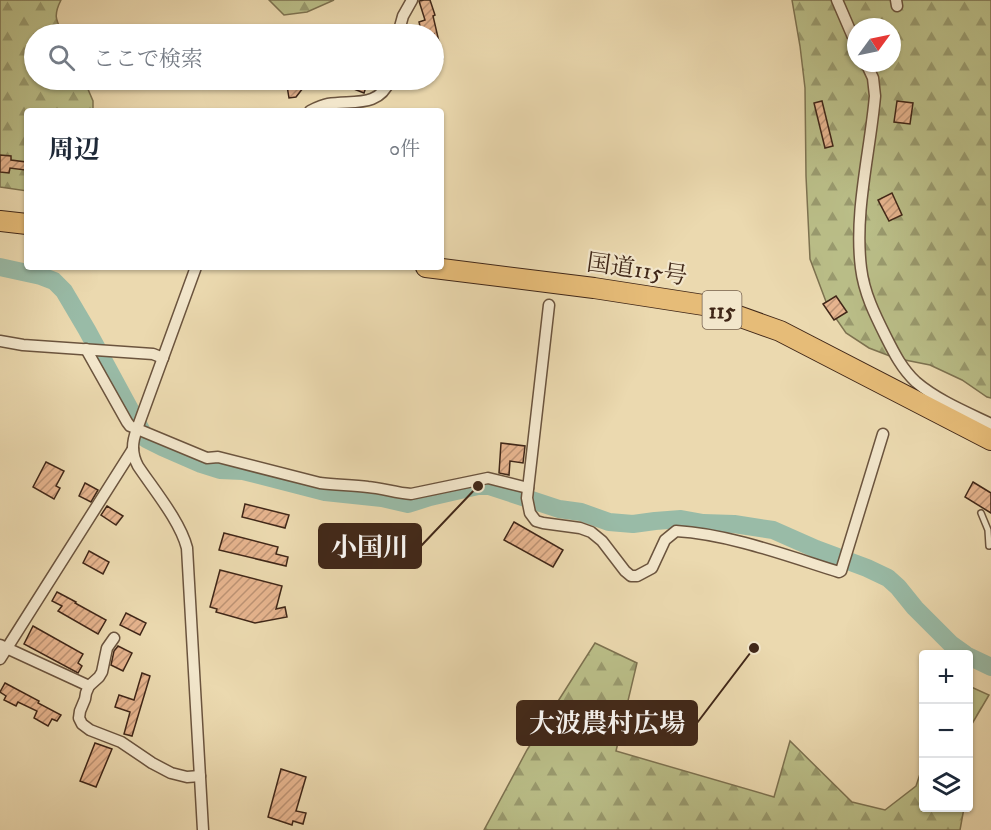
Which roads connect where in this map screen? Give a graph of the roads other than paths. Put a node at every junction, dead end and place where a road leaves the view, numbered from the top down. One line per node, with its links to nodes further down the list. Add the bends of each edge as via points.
1 (412, 0): 4 (street)
2 (837, 0): 3 (street)
3 (847, 23)
4 (401, 24)
5 (870, 72): 16 (street, via 875,96 859,235 861,269 874,315 911,377 925,389)
6 (385, 90): 7 (street, via 367,101)
7 (317, 108)
8 (0, 221): 9 (highway)
9 (24, 224)
10 (444, 269): 19 (highway, 国道115号 / 115, via 710,306 780,332)
11 (195, 270): 15 (street)
12 (549, 305): 21 (street)
13 (0, 341): 14 (street)
14 (86, 349): 15 (street); 17 (street, via 127,422)
15 (163, 358): 17 (street)
16 (991, 424)
17 (137, 429): 20 (street); 21 (street, via 207,458 218,457 337,485 411,494 488,478)
18 (883, 434): 21 (street, via 839,572 725,539 676,531 666,540 652,568 631,576 591,532 532,518)
19 (991, 440)
20 (133, 449): 25 (street); 28 (street, via 135,461 177,524 187,548)
21 (528, 488)
22 (981, 513): 23 (lane)
23 (989, 546)
24 (114, 638): 27 (street, via 107,648 102,672)
25 (4, 646): 26 (street); 27 (street)
26 (0, 659)
27 (89, 686): 28 (street, via 79,718 85,727 122,742 171,773)
28 (200, 776): 29 (street)
29 (203, 830)

